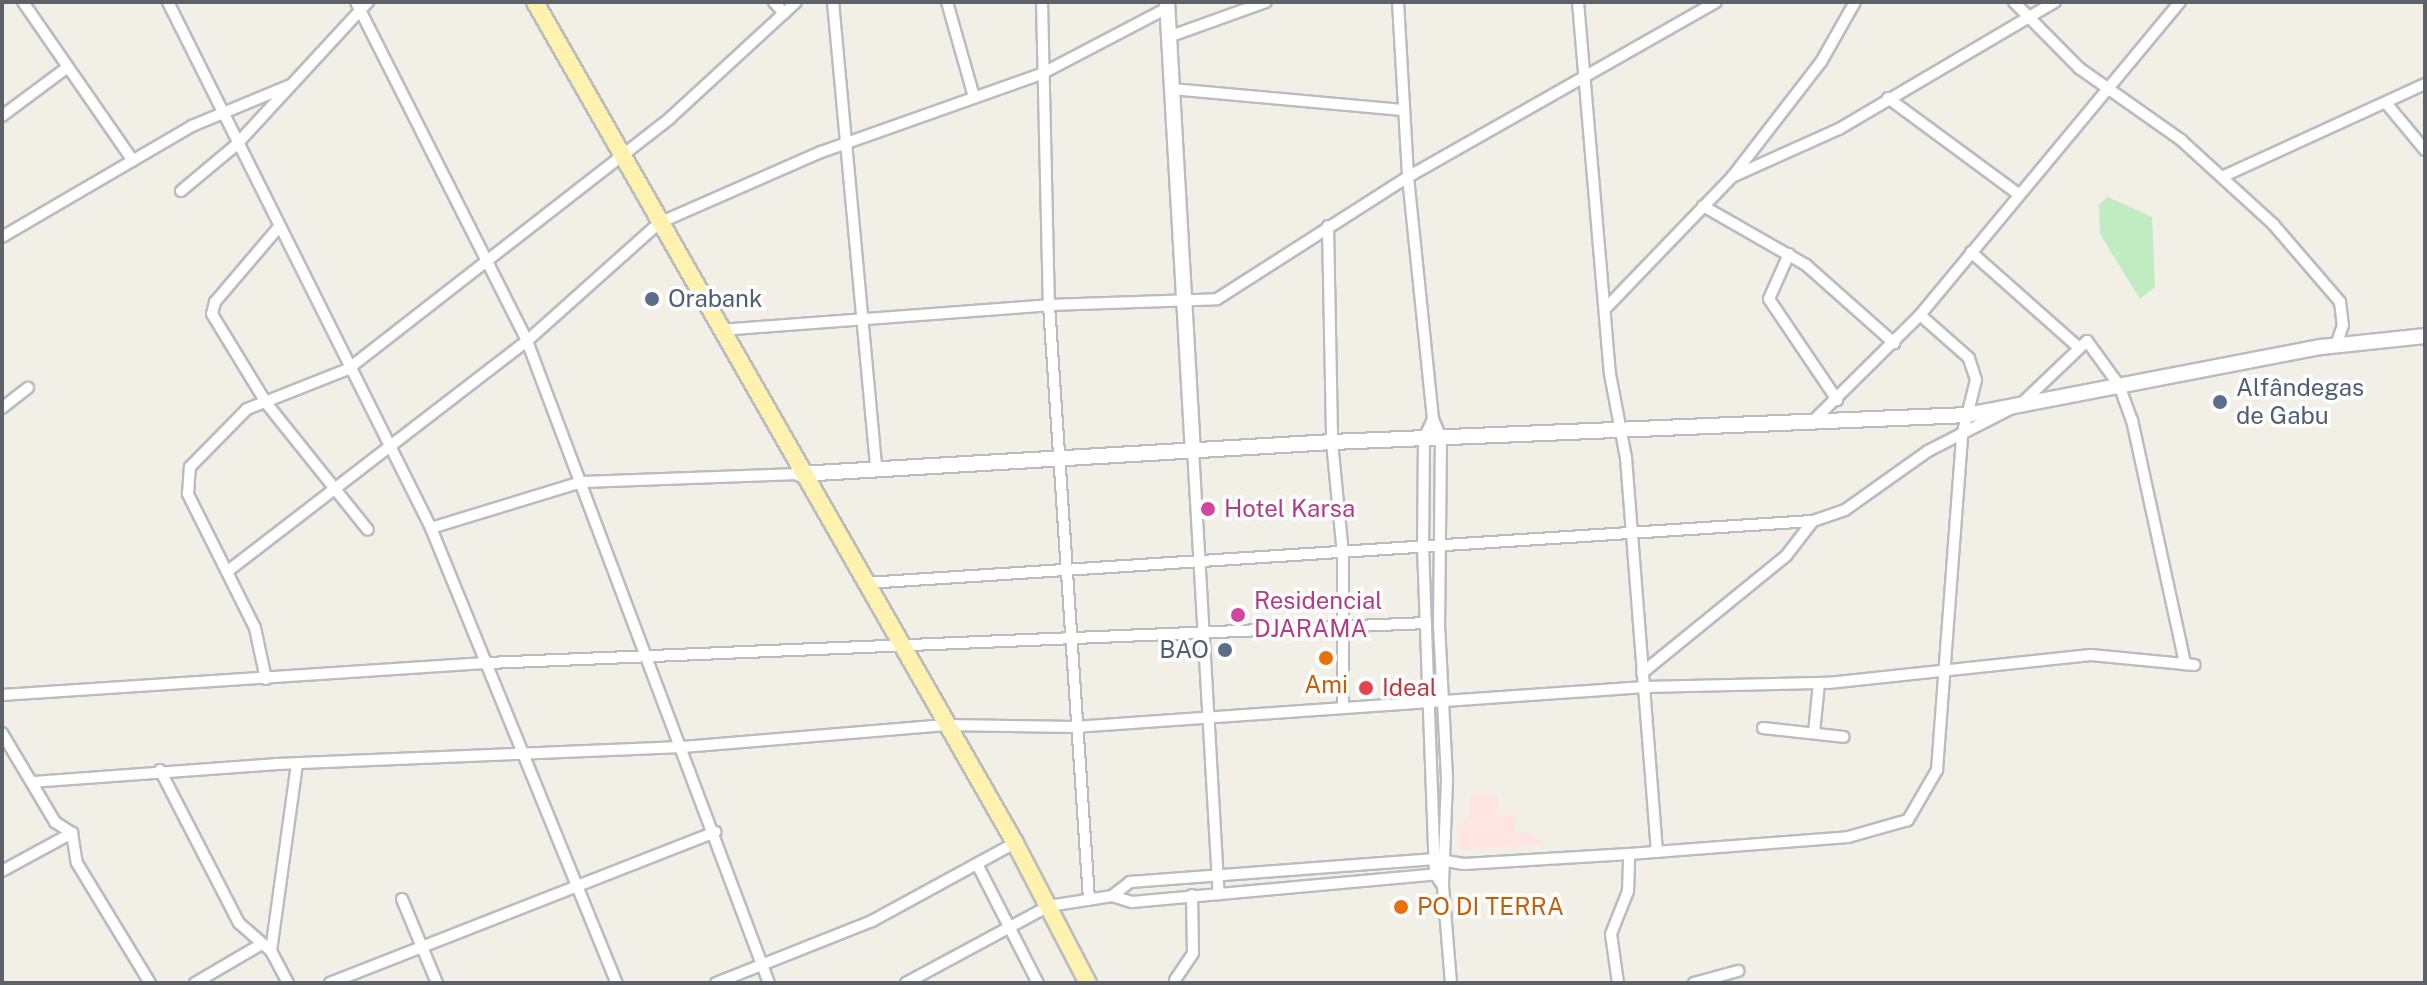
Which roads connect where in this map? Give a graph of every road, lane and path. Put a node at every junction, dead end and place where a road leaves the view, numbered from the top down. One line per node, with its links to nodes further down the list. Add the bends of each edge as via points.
1 (23, 2): 22 (street)
2 (168, 2): 33 (street)
3 (535, 2): 38 (main road)
4 (774, 2): 19 (street)
5 (796, 2): 19 (street)
6 (833, 2): 35 (street)
7 (947, 2): 29 (street)
8 (1042, 2): 23 (street)
9 (1266, 2): 21 (street)
10 (1398, 2): 32 (street)
11 (1578, 2): 24 (street)
12 (1716, 2): 24 (street)
13 (1855, 2): 42 (street, via 1821,62)
14 (2014, 2): 20 (street)
15 (2055, 2): 20 (street)
16 (2180, 2): 27 (street)
17 (361, 4): 26 (street); 52 (street)
18 (1167, 5): 21 (main road); 23 (street)
19 (784, 13): 38 (street)
20 (2032, 19): 27 (street); 30 (street)
21 (1168, 37): 28 (main road)
22 (68, 67): 34 (street); 39 (street)
23 (1041, 74): 29 (street); 54 (street)
24 (1587, 75): 41 (street); 55 (street)
25 (2425, 84): 31 (street)
26 (288, 86): 33 (street); 36 (street)
27 (2108, 88): 40 (street); 44 (street)
28 (1171, 89): 32 (street); 53 (main road)
29 (974, 97): 35 (street)
30 (1888, 98): 42 (street, via 1809,145); 44 (street)
31 (2386, 103): 37 (street); 40 (street)
32 (1403, 110): 41 (street)
33 (220, 111): 36 (street); 39 (street)
34 (2, 116)
35 (851, 140): 46 (street); 57 (street)
36 (236, 145): 43 (street); 48 (street)
37 (2425, 150)
38 (623, 157): 46 (main road); 52 (street)
39 (133, 161): 49 (street)
40 (2224, 176): 62 (street, via 2340,302 2343,325)
41 (1408, 177): 47 (street); 72 (street)
42 (1732, 177): 45 (street)
43 (181, 191)
44 (2018, 194): 50 (street)
45 (1703, 206): 51 (street); 55 (street)
46 (659, 223): 58 (main road); 60 (street)
47 (1328, 226): 53 (street, via 1233,293); 78 (street)
48 (278, 228): 64 (street); 69 (street, via 211,308)
49 (2, 237)
50 (1971, 252): 56 (street); 63 (street)
51 (1789, 254): 61 (street); 67 (street, via 1769,299)
52 (488, 259): 60 (street); 64 (street)
53 (1182, 300): 54 (street); 80 (main road)
54 (1049, 305): 57 (street); 81 (street)
55 (1605, 309): 74 (street)
56 (1920, 315): 61 (street); 71 (street, via 1974,368)
57 (863, 318): 58 (street); 82 (street)
58 (718, 330): 83 (main road)
59 (2425, 336): 62 (main road)
60 (527, 341): 79 (street); 84 (street)
61 (1894, 343): 67 (street)
62 (2336, 345): 65 (main road)
63 (2079, 348): 65 (street, via 2087,341); 68 (street)
64 (348, 369): 69 (street); 79 (street)
65 (2119, 385): 68 (main road); 104 (street, via 2190,664 2091,655)
66 (28, 388): 70 (street)
67 (1837, 400): 73 (street)
68 (2022, 403): 71 (main road); 75 (street)
69 (267, 404): 85 (street); 95 (street, via 238,415 186,474 188,494)
70 (2, 408)
71 (1967, 415): 73 (main road); 75 (street)
72 (1433, 419): 76 (street); 77 (street)
73 (1810, 424): 74 (main road)
74 (1619, 430): 77 (main road); 89 (street)
75 (1962, 436): 86 (street, via 1928,451 1845,510); 104 (street)
76 (1424, 438): 77 (main road); 78 (main road); 91 (street)
77 (1441, 438): 90 (street)
78 (1332, 442): 80 (main road); 92 (street)
79 (389, 447): 85 (street); 87 (street)
80 (1193, 449): 81 (main road); 93 (street)
81 (1060, 457): 82 (main road); 94 (street)
82 (876, 467): 83 (main road)
83 (800, 474): 84 (street); 96 (main road)
84 (581, 482): 87 (street); 102 (street)
85 (337, 488): 88 (street); 95 (street)
86 (1813, 521): 89 (street); 105 (street, via 1786,556)
87 (431, 528): 103 (street)
88 (368, 530)
89 (1631, 536): 90 (street); 105 (street)
90 (1439, 544): 91 (street); 110 (street)
91 (1423, 547): 92 (street); 97 (street)
92 (1343, 554): 93 (street); 98 (street)
93 (1202, 561): 94 (street); 99 (street)
94 (1066, 568): 96 (street); 101 (street)
95 (228, 571): 106 (street, via 255,628)
96 (866, 583): 100 (main road)
97 (1426, 623): 98 (street); 111 (street)
98 (1342, 625): 99 (street); 112 (street)
99 (1208, 632): 101 (street); 113 (street)
100 (898, 642): 101 (street); 102 (street); 114 (main road)
101 (1069, 643): 115 (street)
102 (647, 658): 103 (street); 120 (street)
103 (488, 663): 106 (street); 121 (street)
104 (1948, 672): 107 (street); 128 (street, via 1937,770 1908,820 1848,837)
105 (1642, 673): 108 (street)
106 (266, 679): 109 (street)
107 (1819, 683): 108 (street); 118 (street)
108 (1645, 687): 110 (street); 128 (street)
109 (2, 695)
110 (1443, 702): 111 (street); 131 (street)
111 (1428, 704): 112 (street); 130 (street)
112 (1343, 708): 113 (street)
113 (1213, 720): 115 (street); 136 (street)
114 (946, 725): 115 (street); 120 (street); 127 (main road)
115 (1074, 727): 144 (street)
116 (1763, 728): 118 (street)
117 (2, 733): 124 (street)
118 (1814, 733): 119 (street)
119 (1844, 737)
120 (683, 747): 121 (street); 125 (street)
121 (524, 754): 122 (street); 138 (street)
122 (297, 764): 123 (street); 149 (street)
123 (160, 770): 124 (street); 147 (street, via 194,846 239,923)
124 (32, 782): 126 (street, via 55,822)
125 (715, 832): 138 (street); 150 (street)
126 (72, 833): 134 (street); 153 (street, via 77,863)
127 (1015, 843): 132 (street); 145 (main road)
128 (1657, 852): 129 (street)
129 (1629, 854): 133 (street); 165 (street, via 1628,891 1611,934)
130 (1435, 859): 131 (street); 136 (street); 137 (street)
131 (1447, 860): 133 (street); 135 (street)
132 (977, 864): 146 (street); 150 (street, via 872,921)
133 (1464, 864): 135 (street)
134 (2, 871)
135 (1447, 873): 137 (street); 139 (street)
136 (1219, 874): 140 (street); 142 (street, via 1130,882)
137 (1435, 874): 139 (street); 140 (street)
138 (576, 883): 148 (street); 158 (street)
139 (1443, 886): 164 (street)
140 (1219, 894): 141 (street)
141 (1192, 895): 142 (street, via 1132,902); 152 (street, via 1193,953)
142 (1112, 896): 144 (street)
143 (402, 899): 148 (street)
144 (1089, 900): 145 (street)
145 (1049, 906): 146 (street); 163 (main road)
146 (1011, 931): 161 (street); 162 (street)
147 (260, 945): 149 (street); 154 (street)
148 (420, 946): 156 (street); 157 (street)
149 (271, 951): 155 (street)
150 (761, 963): 159 (street); 160 (street)
151 (1738, 971): 166 (street)
152 (1175, 980)
153 (150, 983)
154 (195, 983)
155 (288, 983)
156 (330, 983)
157 (437, 983)
158 (617, 983)
159 (716, 983)
160 (769, 983)
161 (906, 983)
162 (1038, 983)
163 (1088, 983)
164 (1451, 983)
165 (1618, 983)
166 (1694, 983)

